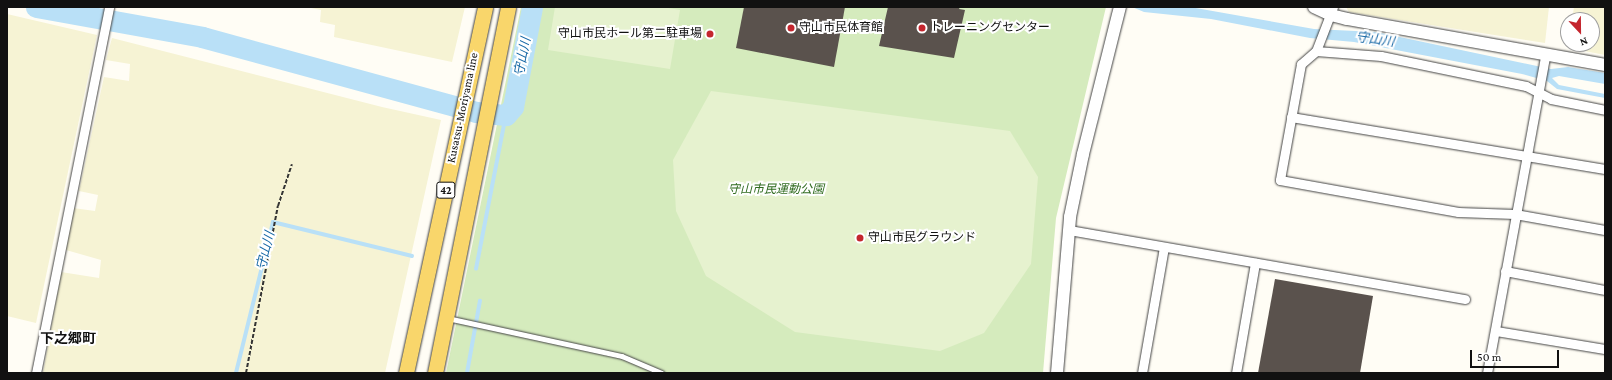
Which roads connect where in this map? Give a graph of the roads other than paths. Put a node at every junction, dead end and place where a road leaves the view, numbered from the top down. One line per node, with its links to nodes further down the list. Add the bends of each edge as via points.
1 (109, 7): 26 (street)
2 (484, 7): 27 (main road, Kusatsu-Moriyama line / 42)
3 (508, 7): 28 (main road, Kusatsu-Moriyama line / 42)
4 (1120, 7): 16 (street, via 1083,154)
5 (1314, 7): 6 (street)
6 (1332, 11): 7 (street); 8 (street)
7 (1316, 51): 10 (street, via 1381,56 1526,86); 12 (street, via 1300,64)
8 (1545, 56): 9 (street); 10 (street)
9 (1605, 65)
10 (1538, 93): 11 (street, via 1551,99); 13 (street)
11 (1605, 110)
12 (1291, 117): 13 (street); 15 (street, via 1280,180 1458,212)
13 (1526, 157): 14 (street); 15 (street)
14 (1605, 169)
15 (1515, 214): 17 (street); 20 (street)
16 (1069, 230): 18 (street); 30 (street)
17 (1605, 230)
18 (1164, 247): 19 (street); 31 (street)
19 (1255, 263): 22 (street); 32 (street)
20 (1505, 271): 21 (street); 24 (street)
21 (1605, 290)
22 (1465, 299)
23 (452, 319): 29 (lane, via 622,356)
24 (1496, 330): 25 (street); 33 (street)
25 (1605, 350)
26 (36, 373)
27 (406, 373)
28 (435, 373)
29 (662, 373)
30 (1057, 373)
31 (1142, 373)
32 (1236, 373)
33 (1487, 373)

